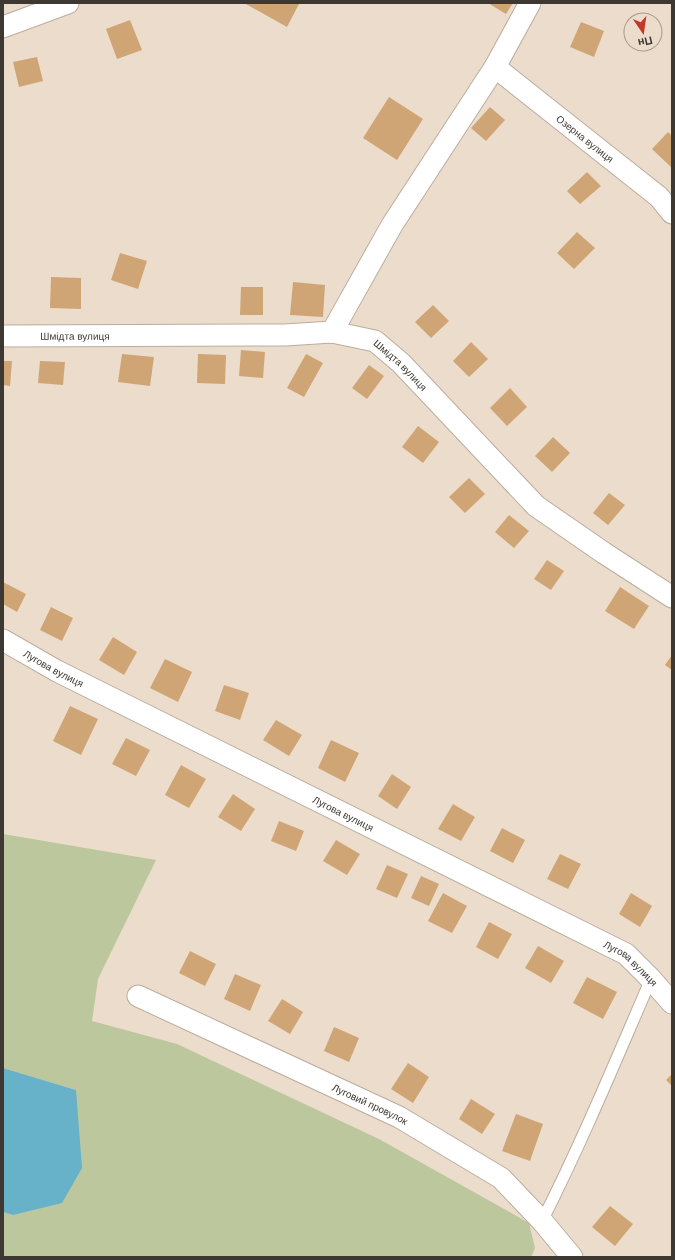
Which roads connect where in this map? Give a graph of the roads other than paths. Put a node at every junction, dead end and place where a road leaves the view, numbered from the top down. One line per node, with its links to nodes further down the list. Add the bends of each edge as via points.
1 (68, 3): 3 (street)
2 (530, 3): 4 (street)
3 (3, 28)
4 (495, 67): 5 (street, Озерна вулиця, via 659,197); 6 (street, via 392,225)
5 (672, 213)
6 (332, 332): 7 (street, Шмідта вулиця, via 284,335); 8 (street, Шмідта вулиця, via 374,341 401,363 536,506)
7 (3, 336)
8 (672, 597)
9 (3, 640): 10 (street, Лугова вулиця, via 57,671 626,954)
10 (651, 979): 12 (street, Лугова вулиця); 13 (lane, via 591,1118)
11 (138, 996): 13 (street, Луговий провулок, via 399,1117 501,1178)
12 (672, 1003)
13 (542, 1221): 14 (street, Луговий провулок)
14 (572, 1257)

